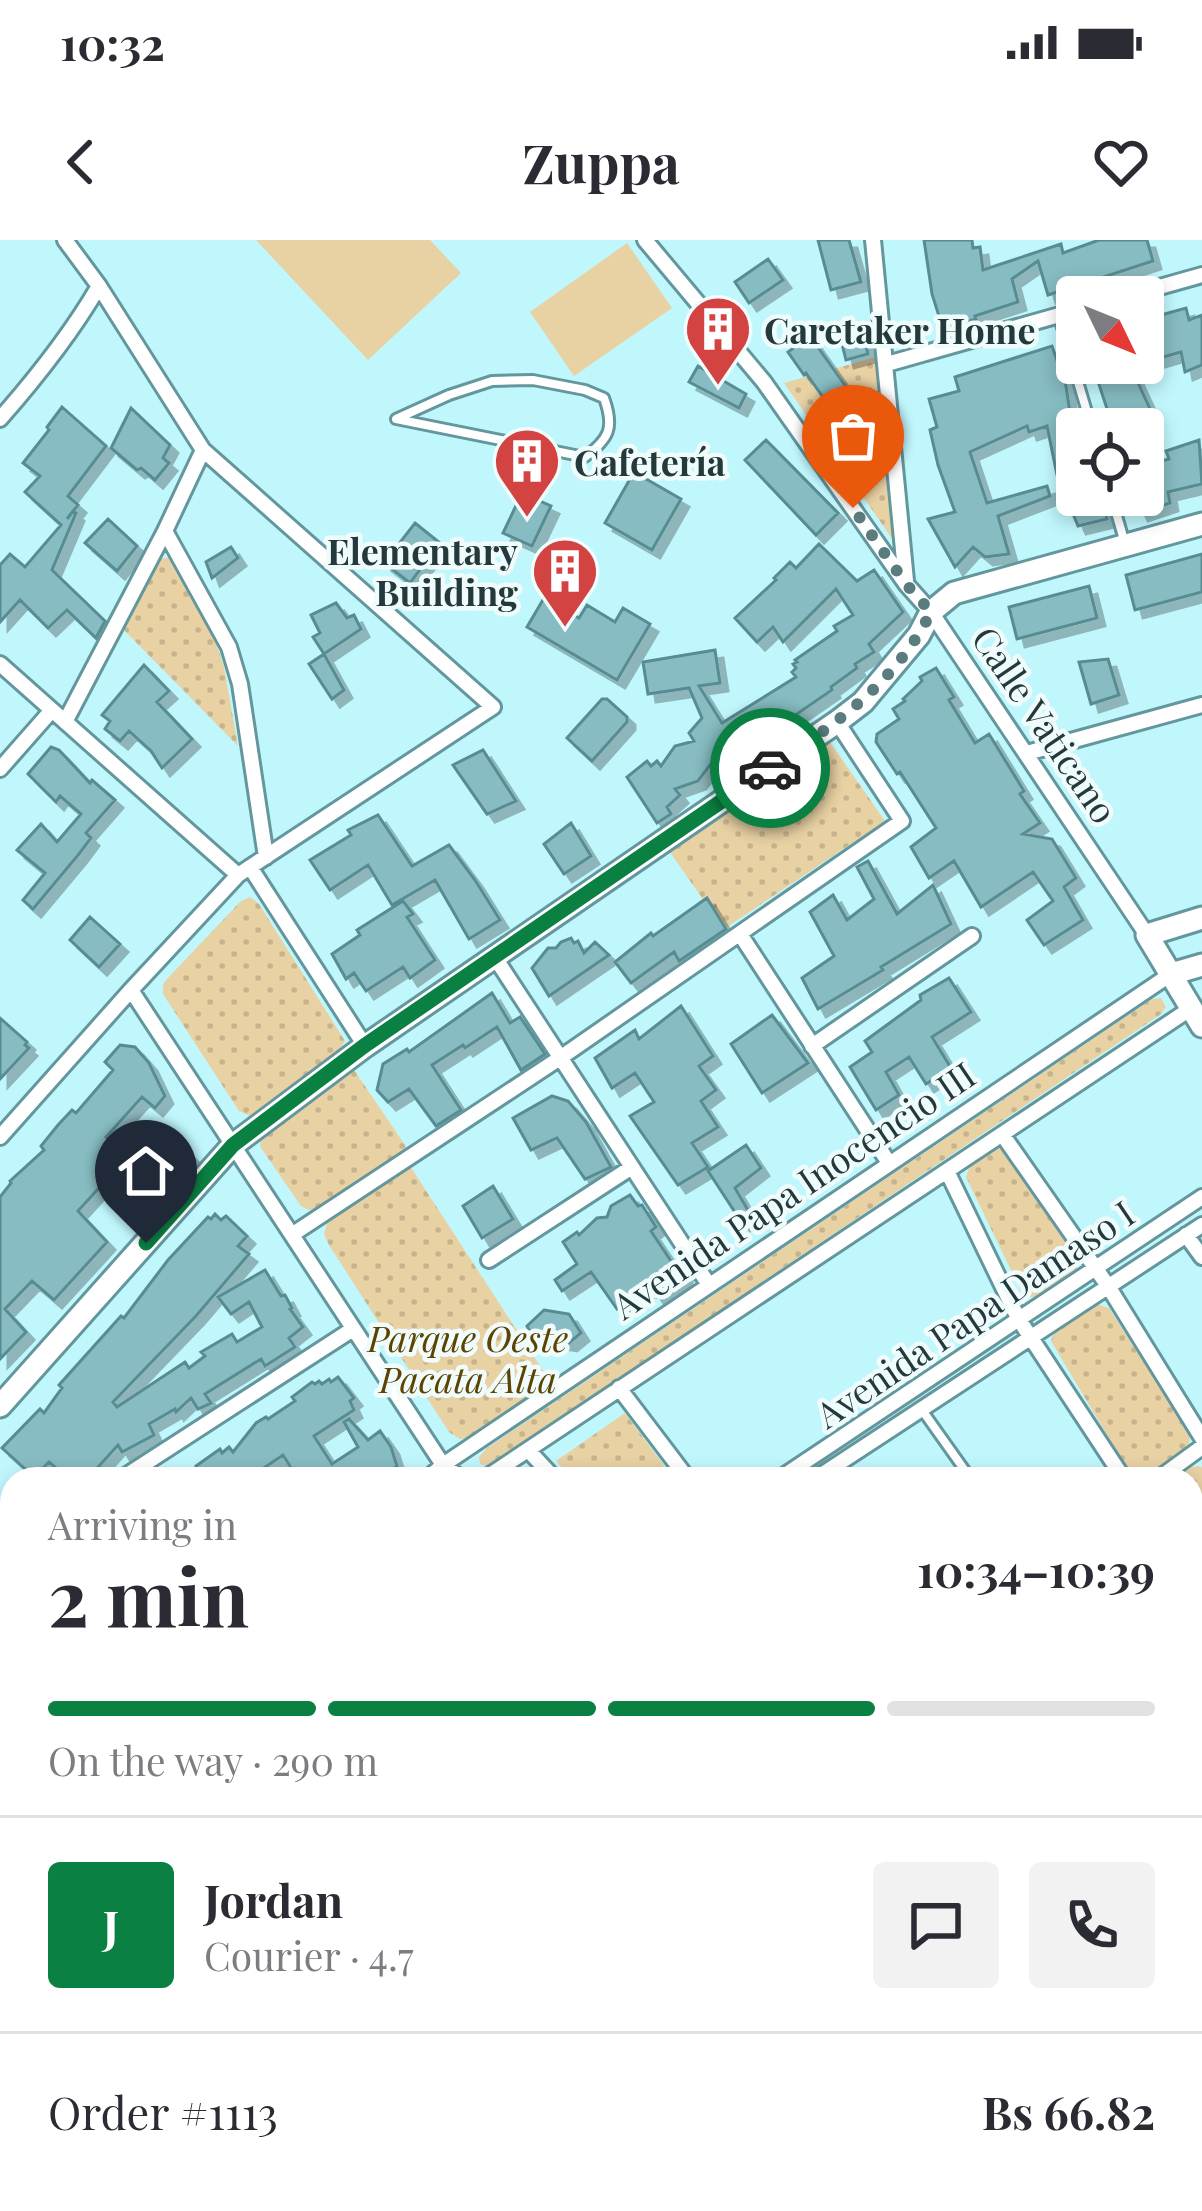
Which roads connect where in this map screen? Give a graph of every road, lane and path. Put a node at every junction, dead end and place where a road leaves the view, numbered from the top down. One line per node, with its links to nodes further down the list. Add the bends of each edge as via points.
1 (65, 240): 5 (street)
2 (645, 240): 16 (street, Calle Vaticano, via 764,382)
3 (873, 240): 8 (street)
4 (1202, 275): 6 (street)
5 (99, 286): 9 (street); 11 (street)
6 (1164, 286)
7 (1056, 317): 8 (street)
8 (887, 364): 16 (street)
9 (0, 419)
10 (397, 419): 10 (lane, via 585,457 604,442 611,417 604,398 533,380 492,381)
11 (203, 450): 14 (street); 25 (street, via 493,707)
12 (1117, 516): 15 (lane)
13 (1202, 524): 15 (street)
14 (164, 531): 21 (street); 25 (street, via 229,647)
15 (1126, 545): 17 (street, via 954,593)
16 (906, 584): 17 (street, Calle Vaticano)
17 (931, 612): 22 (street, via 863,702); 23 (street, Calle Vaticano)
18 (0, 664): 20 (street)
19 (1202, 705): 23 (street)
20 (52, 710): 21 (street); 24 (street)
21 (65, 722): 26 (street)
22 (837, 722): 28 (street, via 902,821); 31 (street)
23 (1027, 753): 29 (street, Calle Vaticano)
24 (0, 769)
25 (266, 857): 26 (street)
26 (244, 871): 34 (street); 36 (street)
27 (1202, 918): 29 (street)
28 (740, 934): 37 (street); 38 (street)
29 (1147, 935): 33 (street, Calle Vaticano)
30 (972, 936): 37 (street)
31 (494, 956): 36 (street); 38 (street)
32 (1202, 965): 33 (street, Avenida Papa Inocencio III)
33 (1171, 974): 35 (street, Calle Vaticano); 42 (street, Avenida Papa Inocencio III)
34 (130, 990): 40 (street); 41 (street)
35 (1196, 1017): 39 (street, Avenida Papa Inocencio III)
36 (364, 1046): 41 (street)
37 (812, 1046): 42 (street)
38 (560, 1058): 43 (street); 47 (street)
39 (1002, 1134): 44 (street, Avenida Papa Inocencio III); 51 (street)
40 (0, 1137)
41 (233, 1145): 47 (street); 58 (street)
42 (890, 1163): 52 (street, Avenida Papa Inocencio III)
43 (632, 1167): 50 (street); 52 (street)
44 (947, 1171): 54 (street); 57 (street, Avenida Papa Inocencio III)
45 (1202, 1197): 51 (street, Avenida Papa Damaso I)
46 (1202, 1225): 48 (street, Avenida Papa Damaso I)
47 (292, 1234): 55 (street)
48 (1186, 1235): 49 (street); 53 (street, Avenida Papa Damaso I)
49 (1202, 1257)
50 (489, 1260)
51 (1093, 1268): 53 (street); 54 (street, Avenida Papa Damaso I)
52 (709, 1285): 62 (street, Avenida Papa Inocencio III)
53 (1108, 1286): 56 (street, Avenida Papa Damaso I); 60 (street)
54 (1018, 1318): 56 (street); 69 (street, Avenida Papa Damaso I)
55 (353, 1328): 62 (street); 63 (street)
56 (1030, 1337): 59 (street, Avenida Papa Damaso I); 72 (street)
57 (619, 1388): 61 (street, Avenida Papa Inocencio III); 68 (street)
58 (0, 1406)
59 (921, 1409): 70 (street, Avenida Papa Damaso I); 71 (lane)
60 (1201, 1447): 73 (street)
61 (528, 1450): 66 (street, Avenida Papa Inocencio III); 67 (street)
62 (443, 1465): 64 (street, Avenida Papa Inocencio III); 65 (street)
63 (139, 1467)
64 (441, 1467)
65 (446, 1467)
66 (502, 1467)
67 (544, 1467)
68 (679, 1467)
69 (797, 1467)
70 (837, 1467)
71 (962, 1467)
72 (1116, 1467)
73 (1174, 1467)

